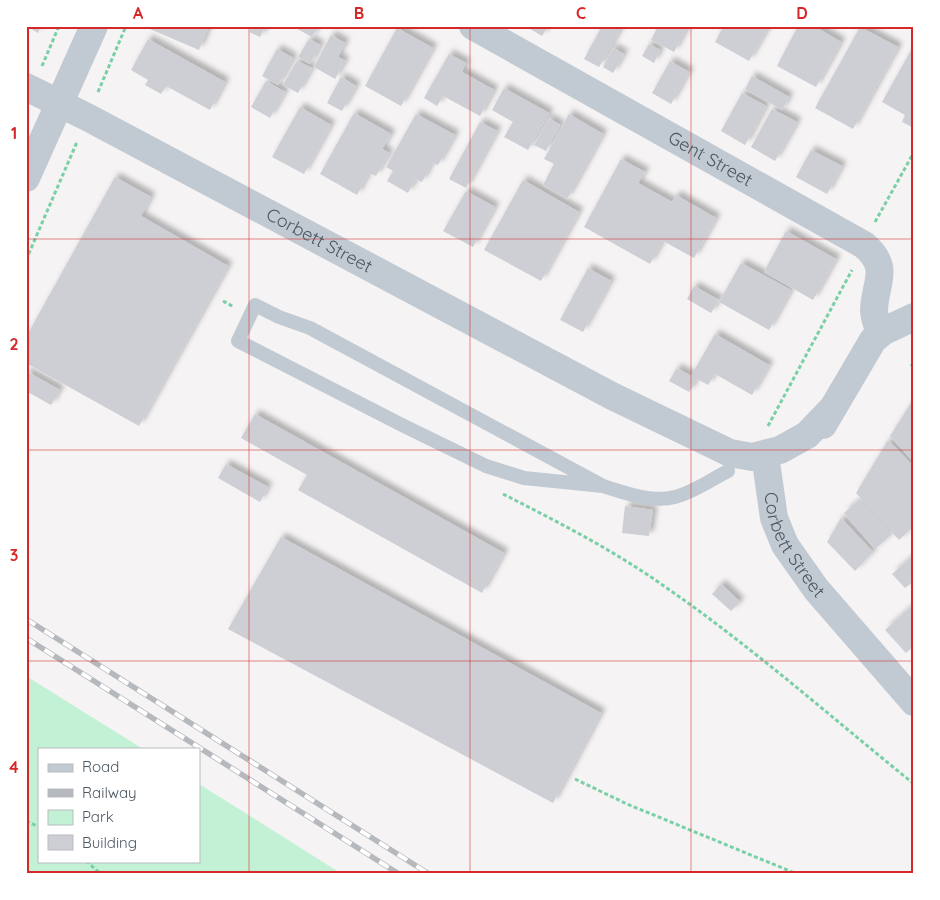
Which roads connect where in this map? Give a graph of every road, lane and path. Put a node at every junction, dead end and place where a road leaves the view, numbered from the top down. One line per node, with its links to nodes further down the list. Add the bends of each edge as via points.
1 (59, 26): 5 (path)
2 (94, 26): 6 (street)
3 (126, 26): 7 (path)
4 (473, 26): 10 (street, Gent Street)
5 (29, 89): 6 (street, Corbett Street)
6 (59, 102): 7 (street, Corbett Street); 9 (street)
7 (87, 117): 11 (path); 16 (street, Corbett Street, via 612,396)
8 (914, 152): 10 (path)
9 (26, 178)
10 (864, 245): 13 (street, Gent Street, via 879,263 880,280 874,312); 16 (path, via 762,437 771,439)
11 (26, 260)
12 (914, 317): 13 (street)
13 (880, 333): 16 (street, via 864,352 818,437 806,452 785,465)
14 (910, 364): 15 (path)
15 (914, 368)
16 (756, 463): 17 (lane, via 670,498 640,496); 19 (street, Corbett Street, via 779,533 807,578)
17 (602, 486): 17 (lane, via 524,478 486,466 238,340 255,305 310,328)
18 (496, 491): 21 (path, via 594,542 663,585)
19 (914, 702)
20 (575, 779): 26 (path, via 627,804)
21 (914, 784)
22 (26, 821): 23 (path)
23 (38, 827)
24 (87, 862): 25 (path)
25 (101, 874)
26 (797, 874)

